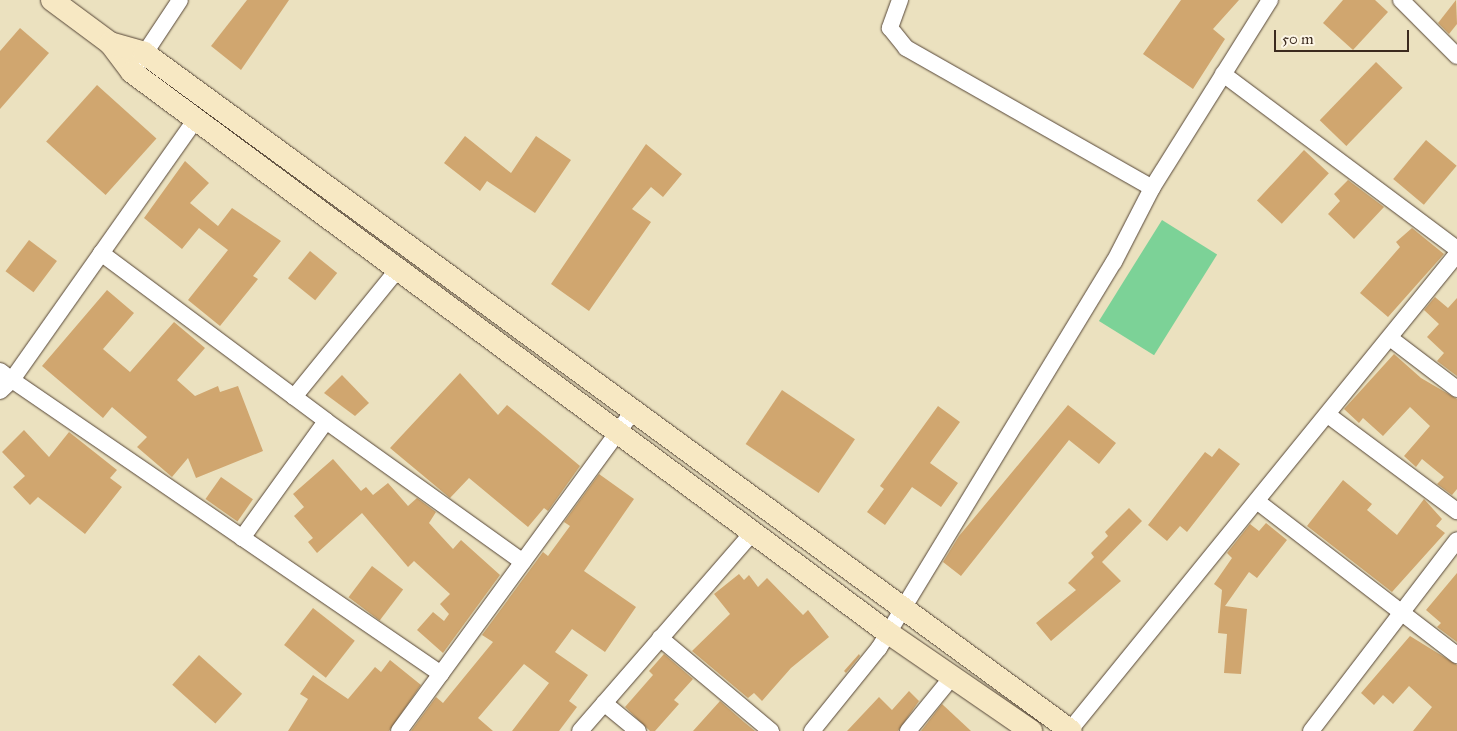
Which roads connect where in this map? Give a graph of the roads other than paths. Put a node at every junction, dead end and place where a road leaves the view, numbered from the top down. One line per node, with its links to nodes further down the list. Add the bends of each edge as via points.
1 (52, 0): 6 (main road)
2 (180, 0): 7 (street)
3 (900, 0): 12 (street, via 890,28 906,48)
4 (1270, 0): 10 (street)
5 (1401, 0): 8 (street)
6 (110, 43): 7 (main road); 9 (main road)
7 (144, 53): 9 (street); 21 (main road)
8 (1457, 56)
9 (132, 72): 11 (main road)
10 (1223, 74): 12 (street); 13 (street)
11 (196, 119): 14 (street); 16 (main road)
12 (1152, 188): 31 (street, via 1114,262)
13 (1457, 249)
14 (101, 253): 18 (street); 20 (street)
15 (1457, 254): 17 (street)
16 (399, 268): 20 (street); 24 (main road)
17 (1390, 338): 19 (street); 22 (street)
18 (4, 381): 28 (street)
19 (1457, 388)
20 (294, 397): 23 (street)
21 (633, 411): 24 (street); 31 (main road)
22 (1328, 415): 25 (street); 26 (street)
23 (326, 421): 28 (street); 30 (street)
24 (620, 430): 27 (main road); 30 (street)
25 (1258, 502): 32 (street); 47 (street)
26 (1457, 511)
27 (754, 531): 33 (main road); 34 (street)
28 (242, 538): 36 (street)
29 (1457, 540): 32 (street)
30 (523, 562): 36 (street)
31 (902, 608): 33 (street); 39 (main road)
32 (1401, 613): 35 (street); 48 (street)
33 (887, 632): 37 (main road); 44 (street, via 879,648)
34 (660, 638): 38 (street); 43 (street)
35 (1457, 655)
36 (440, 674): 40 (street)
37 (952, 677): 45 (street); 46 (main road)
38 (604, 703): 41 (street); 42 (street)
39 (1045, 711): 46 (street); 47 (main road)
40 (399, 731)
41 (580, 731)
42 (638, 731)
43 (771, 731)
44 (812, 731)
45 (908, 731)
46 (1030, 731)
47 (1071, 731)
48 (1311, 731)

